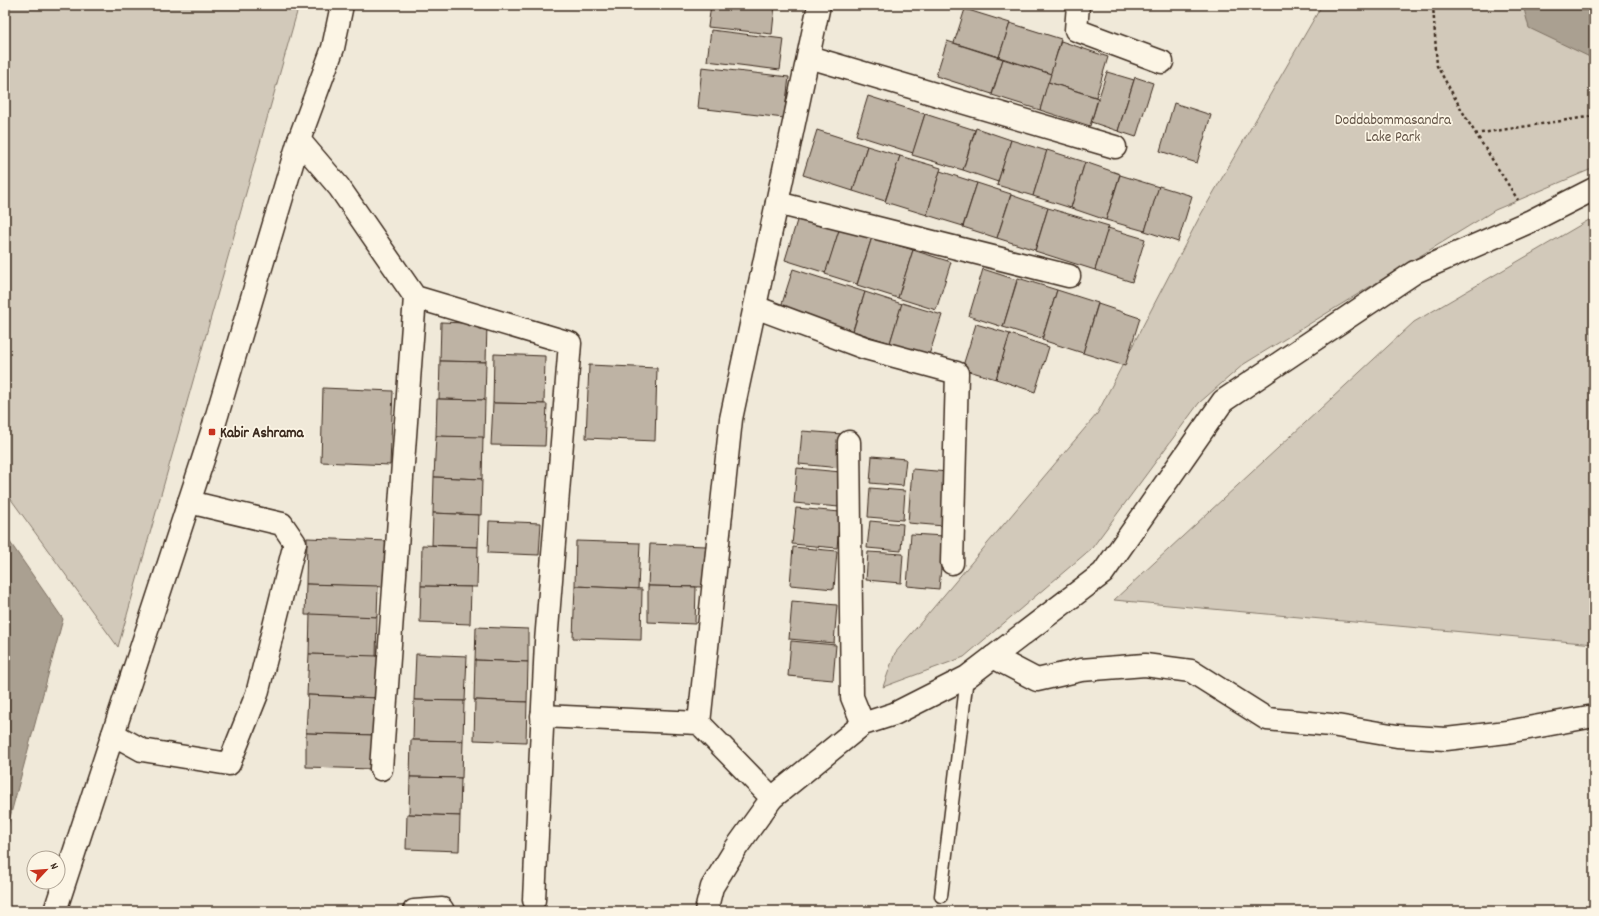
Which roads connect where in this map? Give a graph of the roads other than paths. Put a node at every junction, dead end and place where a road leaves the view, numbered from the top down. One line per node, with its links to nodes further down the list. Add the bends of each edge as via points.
1 (342, 5): 6 (street, via 333,48)
2 (819, 5): 4 (street)
3 (1078, 5): 5 (street, via 1076,30)
4 (809, 57): 7 (street); 9 (street)
5 (1162, 62)
6 (299, 140): 11 (street, via 339,187); 14 (street)
7 (1115, 147)
8 (1594, 189): 16 (street, via 1531,221 1415,272 1223,401 1103,573)
9 (777, 203): 10 (street); 12 (street)
10 (1069, 276)
11 (415, 297): 18 (street, via 570,343); 23 (street)
12 (755, 307): 15 (street, via 865,348 957,373); 20 (street, via 731,419)
13 (849, 442): 21 (street, via 852,697)
14 (189, 502): 22 (street); 22 (street, via 282,524 295,543 257,694 229,764 142,750)
15 (952, 563)
16 (993, 657): 17 (street); 19 (street, via 1037,680 1081,670 1145,665 1191,671 1267,719 1332,725 1397,736 1446,739 1507,732)
17 (967, 677): 21 (street, via 894,714); 25 (lane)
18 (542, 716): 20 (street); 26 (street)
19 (1594, 716)
20 (699, 723): 24 (street)
21 (863, 724): 24 (street)
22 (113, 734): 27 (street)
23 (381, 769)
24 (772, 798): 30 (street, via 712,887)
25 (941, 896)
26 (534, 900)
27 (55, 911)
28 (414, 911): 29 (street)
29 (443, 911)
30 (706, 911)

